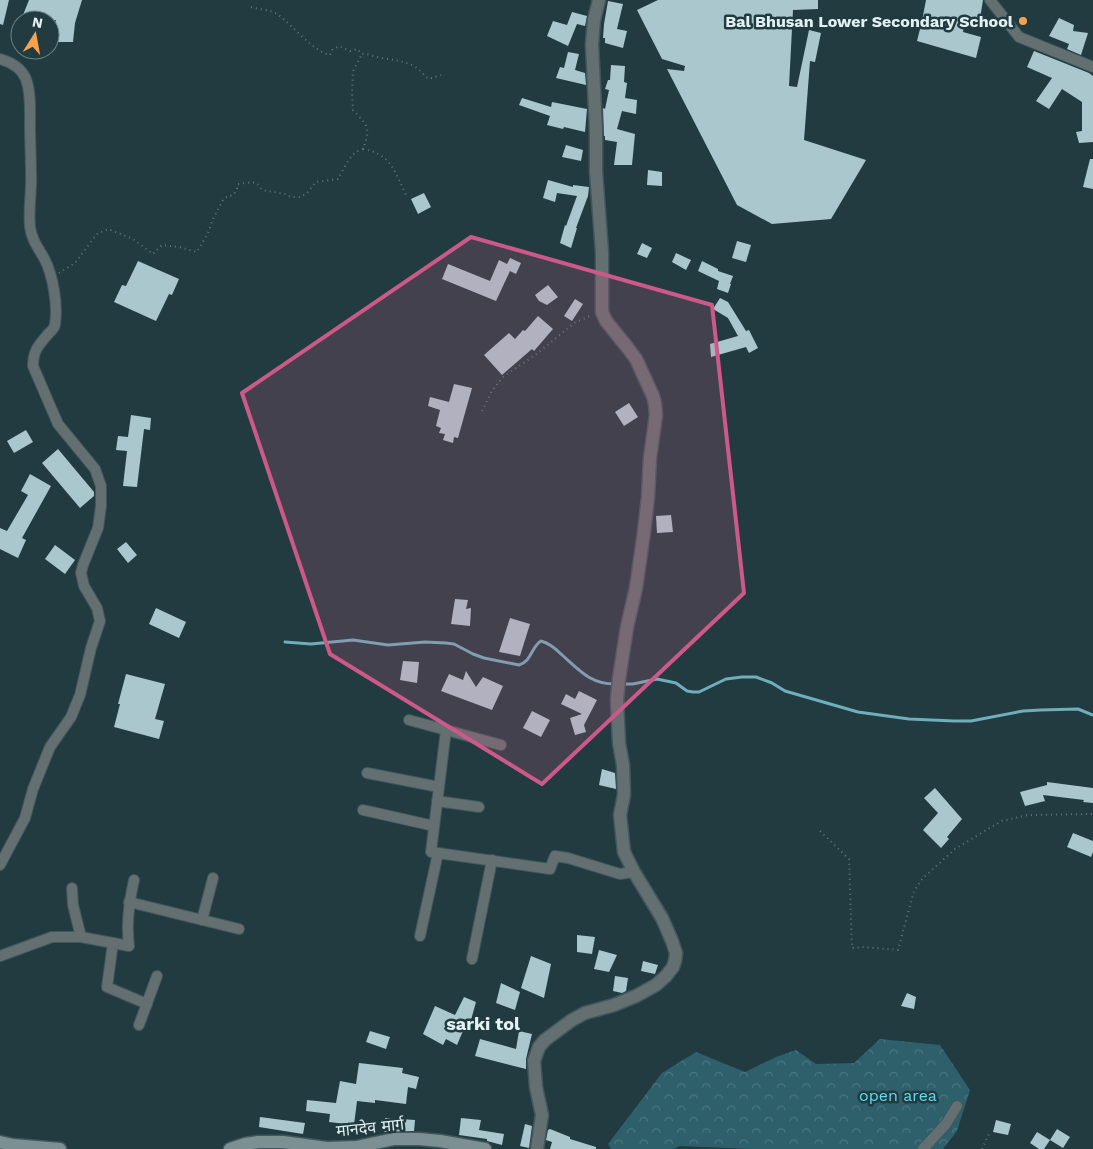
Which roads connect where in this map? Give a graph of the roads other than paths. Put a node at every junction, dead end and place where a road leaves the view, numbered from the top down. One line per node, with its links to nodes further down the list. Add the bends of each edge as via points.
1 (599, 0): 17 (street, via 592,44 596,172 603,260 602,312 636,359 653,396 656,415 644,532 617,700 624,795 620,815 624,852)
2 (990, 0): 4 (street, via 1019,37)
3 (0, 59): 16 (street, via 20,69 29,88 30,226 32,240 51,278 56,303 55,327 35,351 33,366 58,424 95,469 101,486 98,528 81,573 84,586 98,608 100,621 80,696 71,717 50,747 25,818)
4 (1093, 67)
5 (409, 720): 6 (street)
6 (446, 730): 7 (street); 9 (street)
7 (501, 745)
8 (368, 773): 9 (street)
9 (439, 787): 10 (street)
10 (437, 801): 11 (street); 13 (street)
11 (479, 807)
12 (363, 810): 13 (street)
13 (434, 826): 14 (street, via 431,852)
14 (438, 853): 15 (street); 24 (street)
15 (492, 860): 17 (street, via 550,869 555,856 620,874); 28 (street)
16 (0, 865)
17 (634, 872): 37 (street, via 662,918 676,954 675,961 656,985 636,996 585,1013 545,1040 539,1048 534,1061 542,1115)
18 (213, 878): 22 (street)
19 (134, 880): 21 (street)
20 (72, 888): 25 (street)
21 (129, 902): 22 (street); 26 (street, via 129,946)
22 (202, 920): 23 (street)
23 (239, 929)
24 (420, 936)
25 (81, 937): 26 (street); 27 (street, via 52,937)
26 (113, 943): 30 (street, via 107,987)
27 (0, 956)
28 (472, 959)
29 (157, 976): 30 (street)
30 (147, 1004): 31 (street)
31 (139, 1025)
32 (957, 1106): 38 (street, via 946,1124)
33 (0, 1142): 34 (main road)
34 (60, 1149)
35 (230, 1149): 36 (main road, मानदेव मार्ग, via 271,1141 327,1148 356,1147 394,1139 440,1141)
36 (485, 1149)
37 (537, 1149)
38 (923, 1149)

